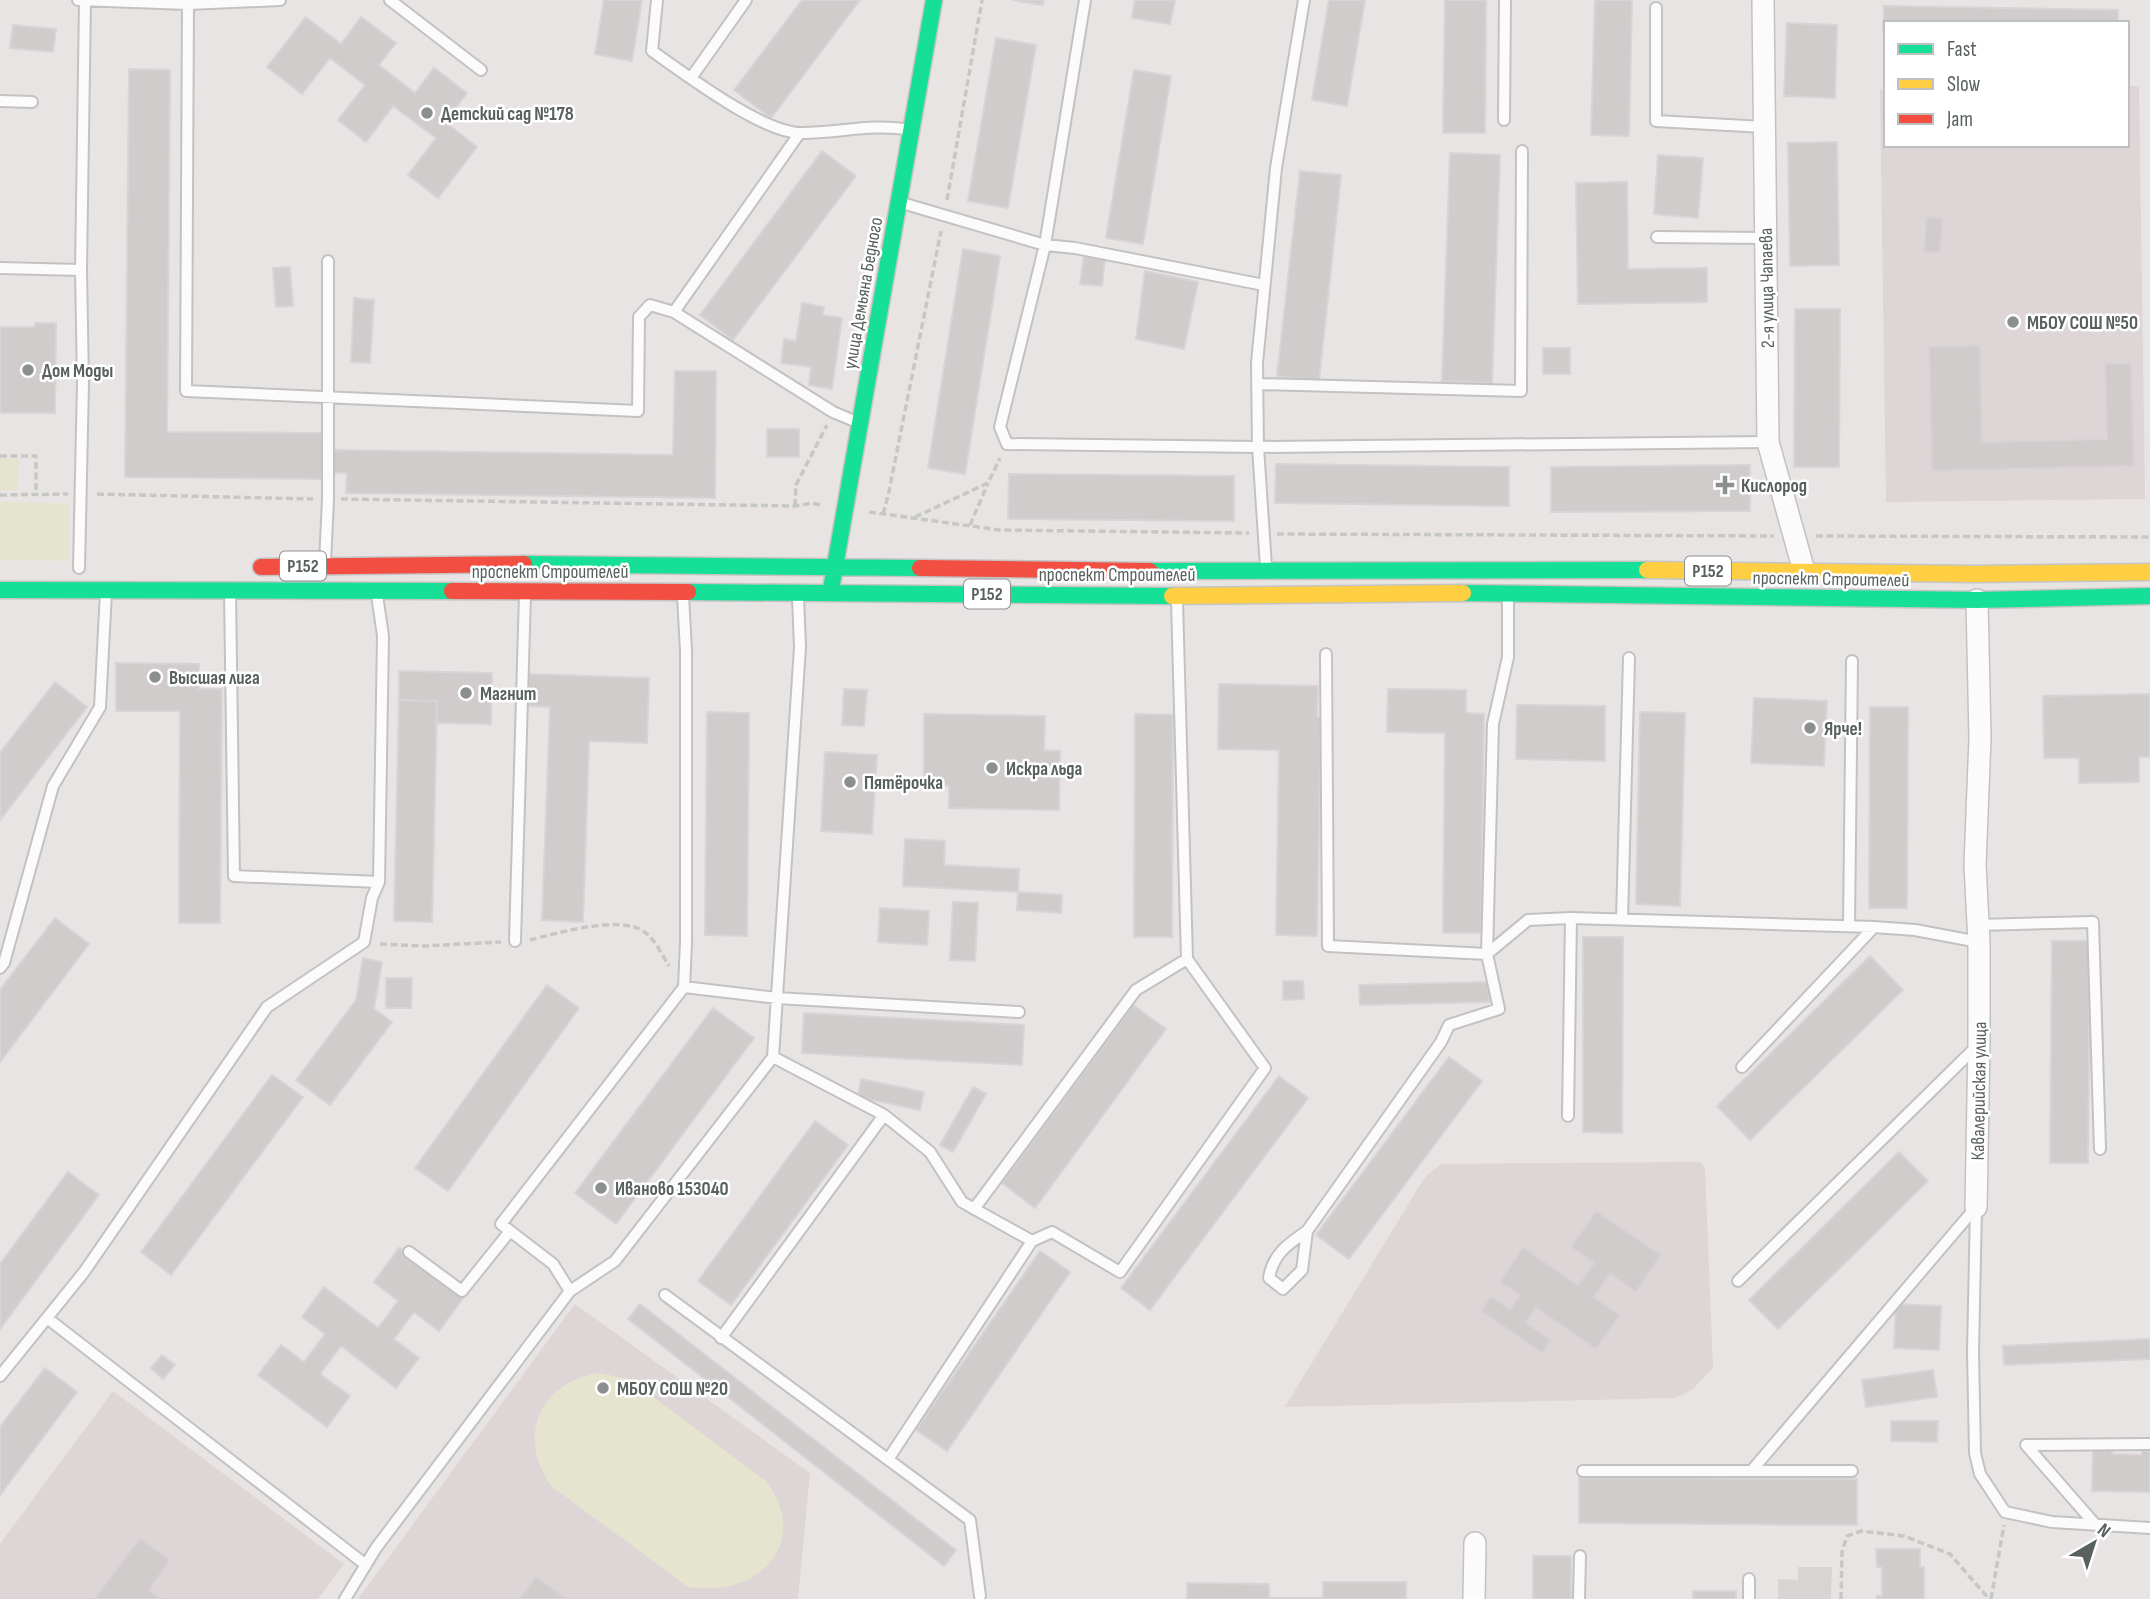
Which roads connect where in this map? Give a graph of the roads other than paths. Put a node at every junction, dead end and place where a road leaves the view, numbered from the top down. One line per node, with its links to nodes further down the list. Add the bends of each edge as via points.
1 (280, 0): 11 (lane)
2 (390, 0): 13 (lane)
3 (657, 0): 14 (lane, via 652,51)
4 (746, 0): 14 (lane)
5 (934, 0): 19 (main road, улица Демьяна Бедного)
6 (1085, 0): 25 (lane)
7 (1304, 0): 29 (lane, via 1276,168)
8 (1505, 0): 17 (lane)
9 (1763, 0): 18 (street, 2-я улица Чапаева)
10 (81, 1): 11 (lane); 28 (lane)
11 (188, 4): 32 (lane, via 186,391)
12 (1656, 8): 18 (lane, via 1656,121)
13 (481, 70)
14 (691, 78): 20 (lane, via 765,124)
15 (0, 101): 16 (lane)
16 (32, 102)
17 (1504, 120)
18 (1764, 127): 24 (street, 2-я улица Чапаева)
19 (912, 130): 20 (lane, via 890,126); 22 (main road, улица Демьяна Бедного)
20 (799, 134): 30 (lane)
21 (1522, 151): 31 (lane, via 1521,391)
22 (899, 202): 25 (lane); 33 (main road, улица Демьяна Бедного)
23 (1657, 237): 24 (lane)
24 (1766, 238): 34 (street, 2-я улица Чапаева)
25 (1045, 245): 29 (lane); 35 (lane, via 1000,427 1007,444)
26 (328, 261): 32 (lane)
27 (0, 268): 28 (lane)
28 (81, 270): 39 (lane, via 82,494)
29 (1264, 285): 31 (lane)
30 (674, 312): 32 (lane, via 650,305 639,317 638,411); 33 (lane, via 833,412)
31 (1257, 384): 35 (lane)
32 (328, 396): 36 (lane)
33 (861, 423): 38 (main road, улица Демьяна Бедного)
34 (1768, 442): 35 (lane); 43 (street, 2-я улица Чапаева)
35 (1258, 447): 42 (lane)
36 (325, 566): 37 (main road, проспект Строителей / Р152); 40 (main road, проспект Строителей / Р152); 48 (main road)
37 (378, 566): 38 (main road, проспект Строителей / Р152); 50 (main road)
38 (834, 567): 42 (main road, проспект Строителей / Р152); 53 (main road, улица Демьяна Бедного)
39 (72, 568): 41 (main road)
40 (242, 568)
41 (97, 569)
42 (1266, 570): 43 (main road, проспект Строителей / Р152)
43 (1804, 572): 45 (main road, проспект Строителей / Р152); 58 (main road)
44 (2150, 572): 45 (main road, проспект Строителей / Р152)
45 (1975, 574): 59 (main road, Кавалерийская улица)
46 (106, 589): 47 (main road, проспект Строителей / Р152); 49 (main road, проспект Строителей / Р152); 72 (lane, via 100,707 53,786)
47 (230, 589): 48 (main road, проспект Строителей / Р152); 63 (lane, via 234,877)
48 (323, 589): 50 (main road, проспект Строителей / Р152)
49 (0, 590)
50 (376, 590): 51 (main road, проспект Строителей / Р152); 63 (lane, via 383,636)
51 (525, 592): 52 (main road, проспект Строителей / Р152); 69 (lane)
52 (682, 593): 55 (main road, проспект Строителей / Р152); 73 (lane, via 686,679)
53 (830, 593): 55 (main road, проспект Строителей / Р152); 56 (main road, проспект Строителей / Р152)
54 (1508, 593): 56 (main road, проспект Строителей / Р152); 58 (main road, проспект Строителей / Р152); 70 (lane, via 1508,657 1493,724)
55 (798, 594): 74 (lane, via 800,647)
56 (1177, 596): 71 (lane)
57 (2150, 596): 59 (main road, проспект Строителей / Р152)
58 (1804, 599): 59 (main road, проспект Строителей / Р152)
59 (1977, 600): 68 (street, Кавалерийская улица)
60 (1326, 654): 70 (lane, via 1328,946)
61 (1629, 659): 65 (lane)
62 (1852, 661): 66 (lane)
63 (379, 882): 91 (lane, via 363,942 267,1007 84,1272)
64 (1571, 918): 65 (lane); 70 (lane, via 1528,919); 80 (lane)
65 (1622, 919): 66 (lane)
66 (1849, 926): 67 (lane)
67 (1874, 927): 68 (lane); 78 (lane)
68 (1978, 934): 76 (street, Кавалерийская улица); 81 (lane, via 2093,922)
69 (515, 941)
70 (1487, 954): 85 (lane, via 1499,1009 1450,1025)
71 (1187, 959): 83 (lane, via 1136,990); 86 (lane, via 1265,1068 1120,1272 1052,1232)
72 (0, 968)
73 (684, 987): 74 (lane); 84 (lane, via 501,1224)
74 (777, 998): 75 (lane); 77 (lane)
75 (1019, 1012)
76 (1979, 1044): 82 (street, Кавалерийская улица); 88 (lane)
77 (773, 1057): 79 (lane); 89 (lane, via 615,1261)
78 (1742, 1067)
79 (884, 1115): 83 (lane, via 930,1152 962,1202); 92 (lane)
80 (1568, 1116)
81 (2100, 1149)
82 (1976, 1207): 96 (lane); 99 (lane, Кавалерийская улица, via 1973,1352 1975,1453 1980,1474 2004,1512 2052,1522)
83 (974, 1209): 86 (lane)
84 (510, 1231): 87 (lane, via 462,1291); 89 (lane, via 553,1265)
85 (1307, 1231): 85 (lane, via 1302,1270 1283,1289 1269,1278 1272,1263)
86 (1032, 1241): 95 (lane)
87 (409, 1252)
88 (1738, 1281)
89 (570, 1291): 103 (lane)
90 (665, 1295): 92 (lane)
91 (47, 1318): 93 (lane); 103 (lane)
92 (721, 1338): 95 (lane)
93 (0, 1376)
94 (2150, 1444): 99 (lane, via 2026,1445)
95 (889, 1458): 105 (lane, via 970,1520)
96 (1753, 1469): 97 (lane); 98 (lane)
97 (1583, 1471)
98 (1852, 1471)
99 (2094, 1523): 100 (lane)
100 (2150, 1528)
101 (1475, 1543): 107 (street)
102 (1580, 1556): 108 (lane)
103 (366, 1565): 106 (lane)
104 (1749, 1579): 109 (lane)
105 (980, 1596)
106 (345, 1599)
107 (1474, 1599)
108 (1579, 1599)
109 (1749, 1599)

